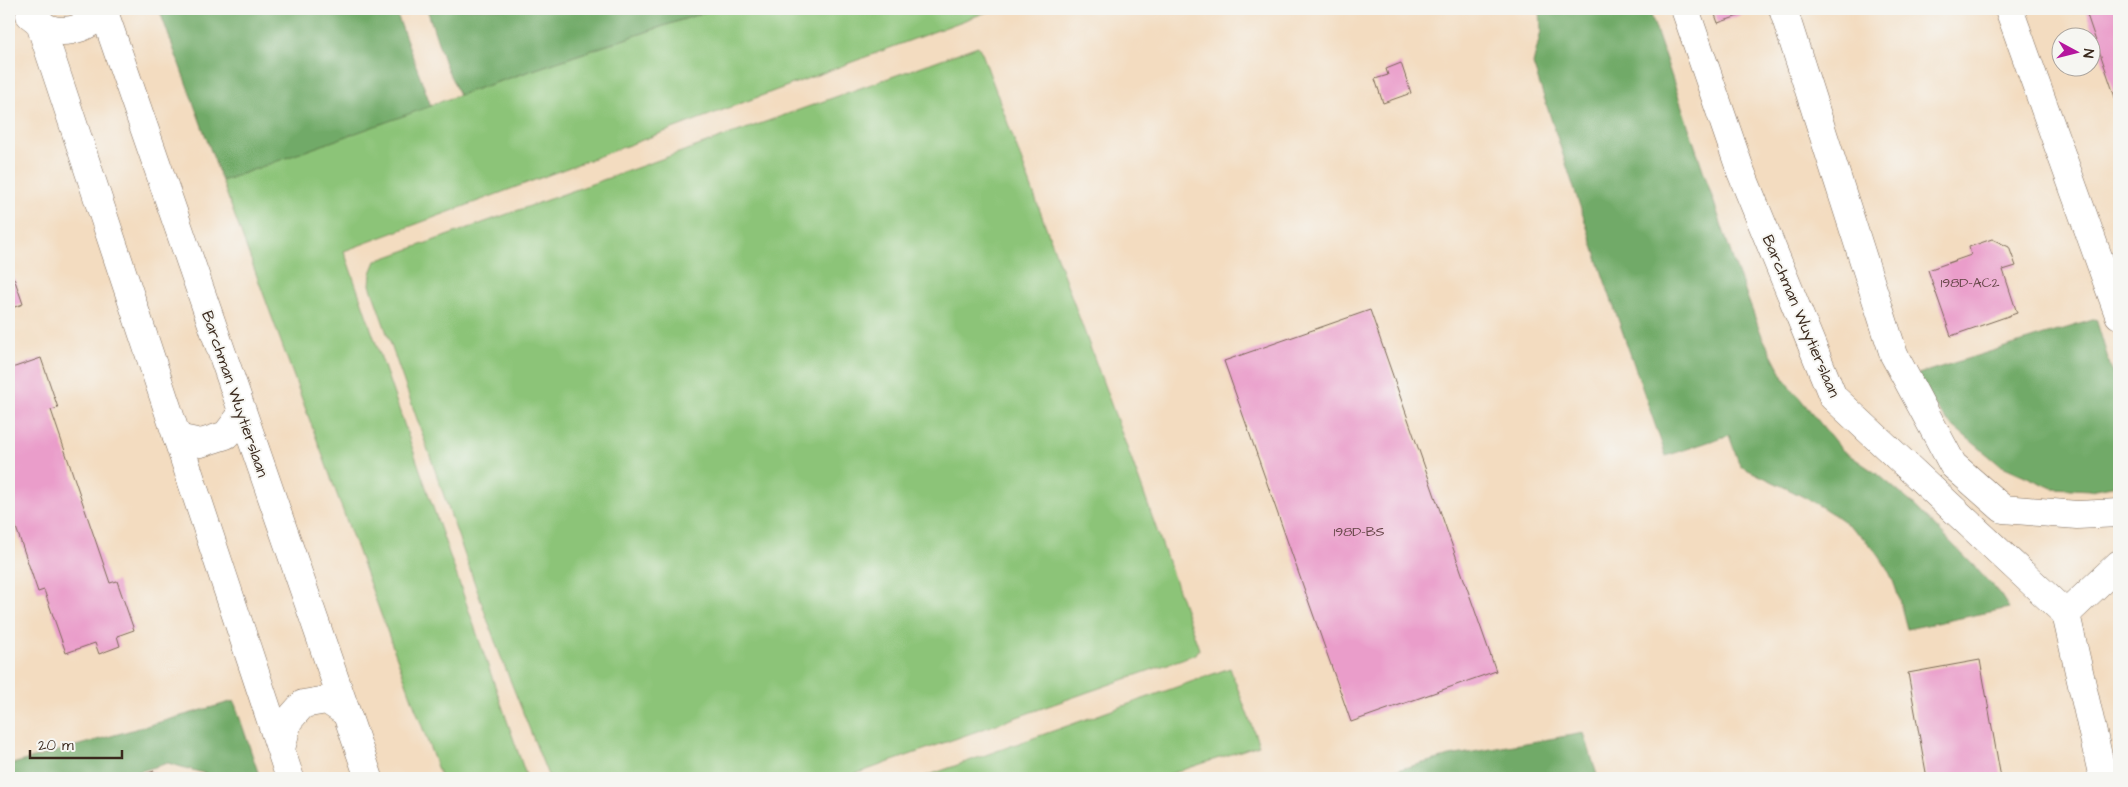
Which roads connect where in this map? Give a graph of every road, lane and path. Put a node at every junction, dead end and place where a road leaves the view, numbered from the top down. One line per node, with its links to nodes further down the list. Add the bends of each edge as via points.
1 (103, 9): 5 (street, Barchman Wuytierslaan, via 98,17 76,30 50,29); 7 (street, Barchman Wuytierslaan)
2 (1685, 9): 11 (street, Barchman Wuytierslaan, via 1741,172 1833,397)
3 (1783, 9): 9 (street, via 1894,355 1953,465 2003,509 2077,515)
4 (2009, 9): 6 (street)
5 (33, 15): 8 (street, Barchman Wuytierslaan)
6 (2119, 315)
7 (242, 414): 8 (street, via 226,435 202,443); 12 (street, Barchman Wuytierslaan)
8 (177, 438): 13 (street, Barchman Wuytierslaan)
9 (2119, 513)
10 (2119, 564): 11 (street)
11 (2066, 614): 16 (street)
12 (345, 712): 13 (street, via 327,700 303,704 288,721); 15 (street, Barchman Wuytierslaan)
13 (281, 749): 14 (street, Barchman Wuytierslaan)
14 (290, 778)
15 (368, 778)
16 (2103, 778)

